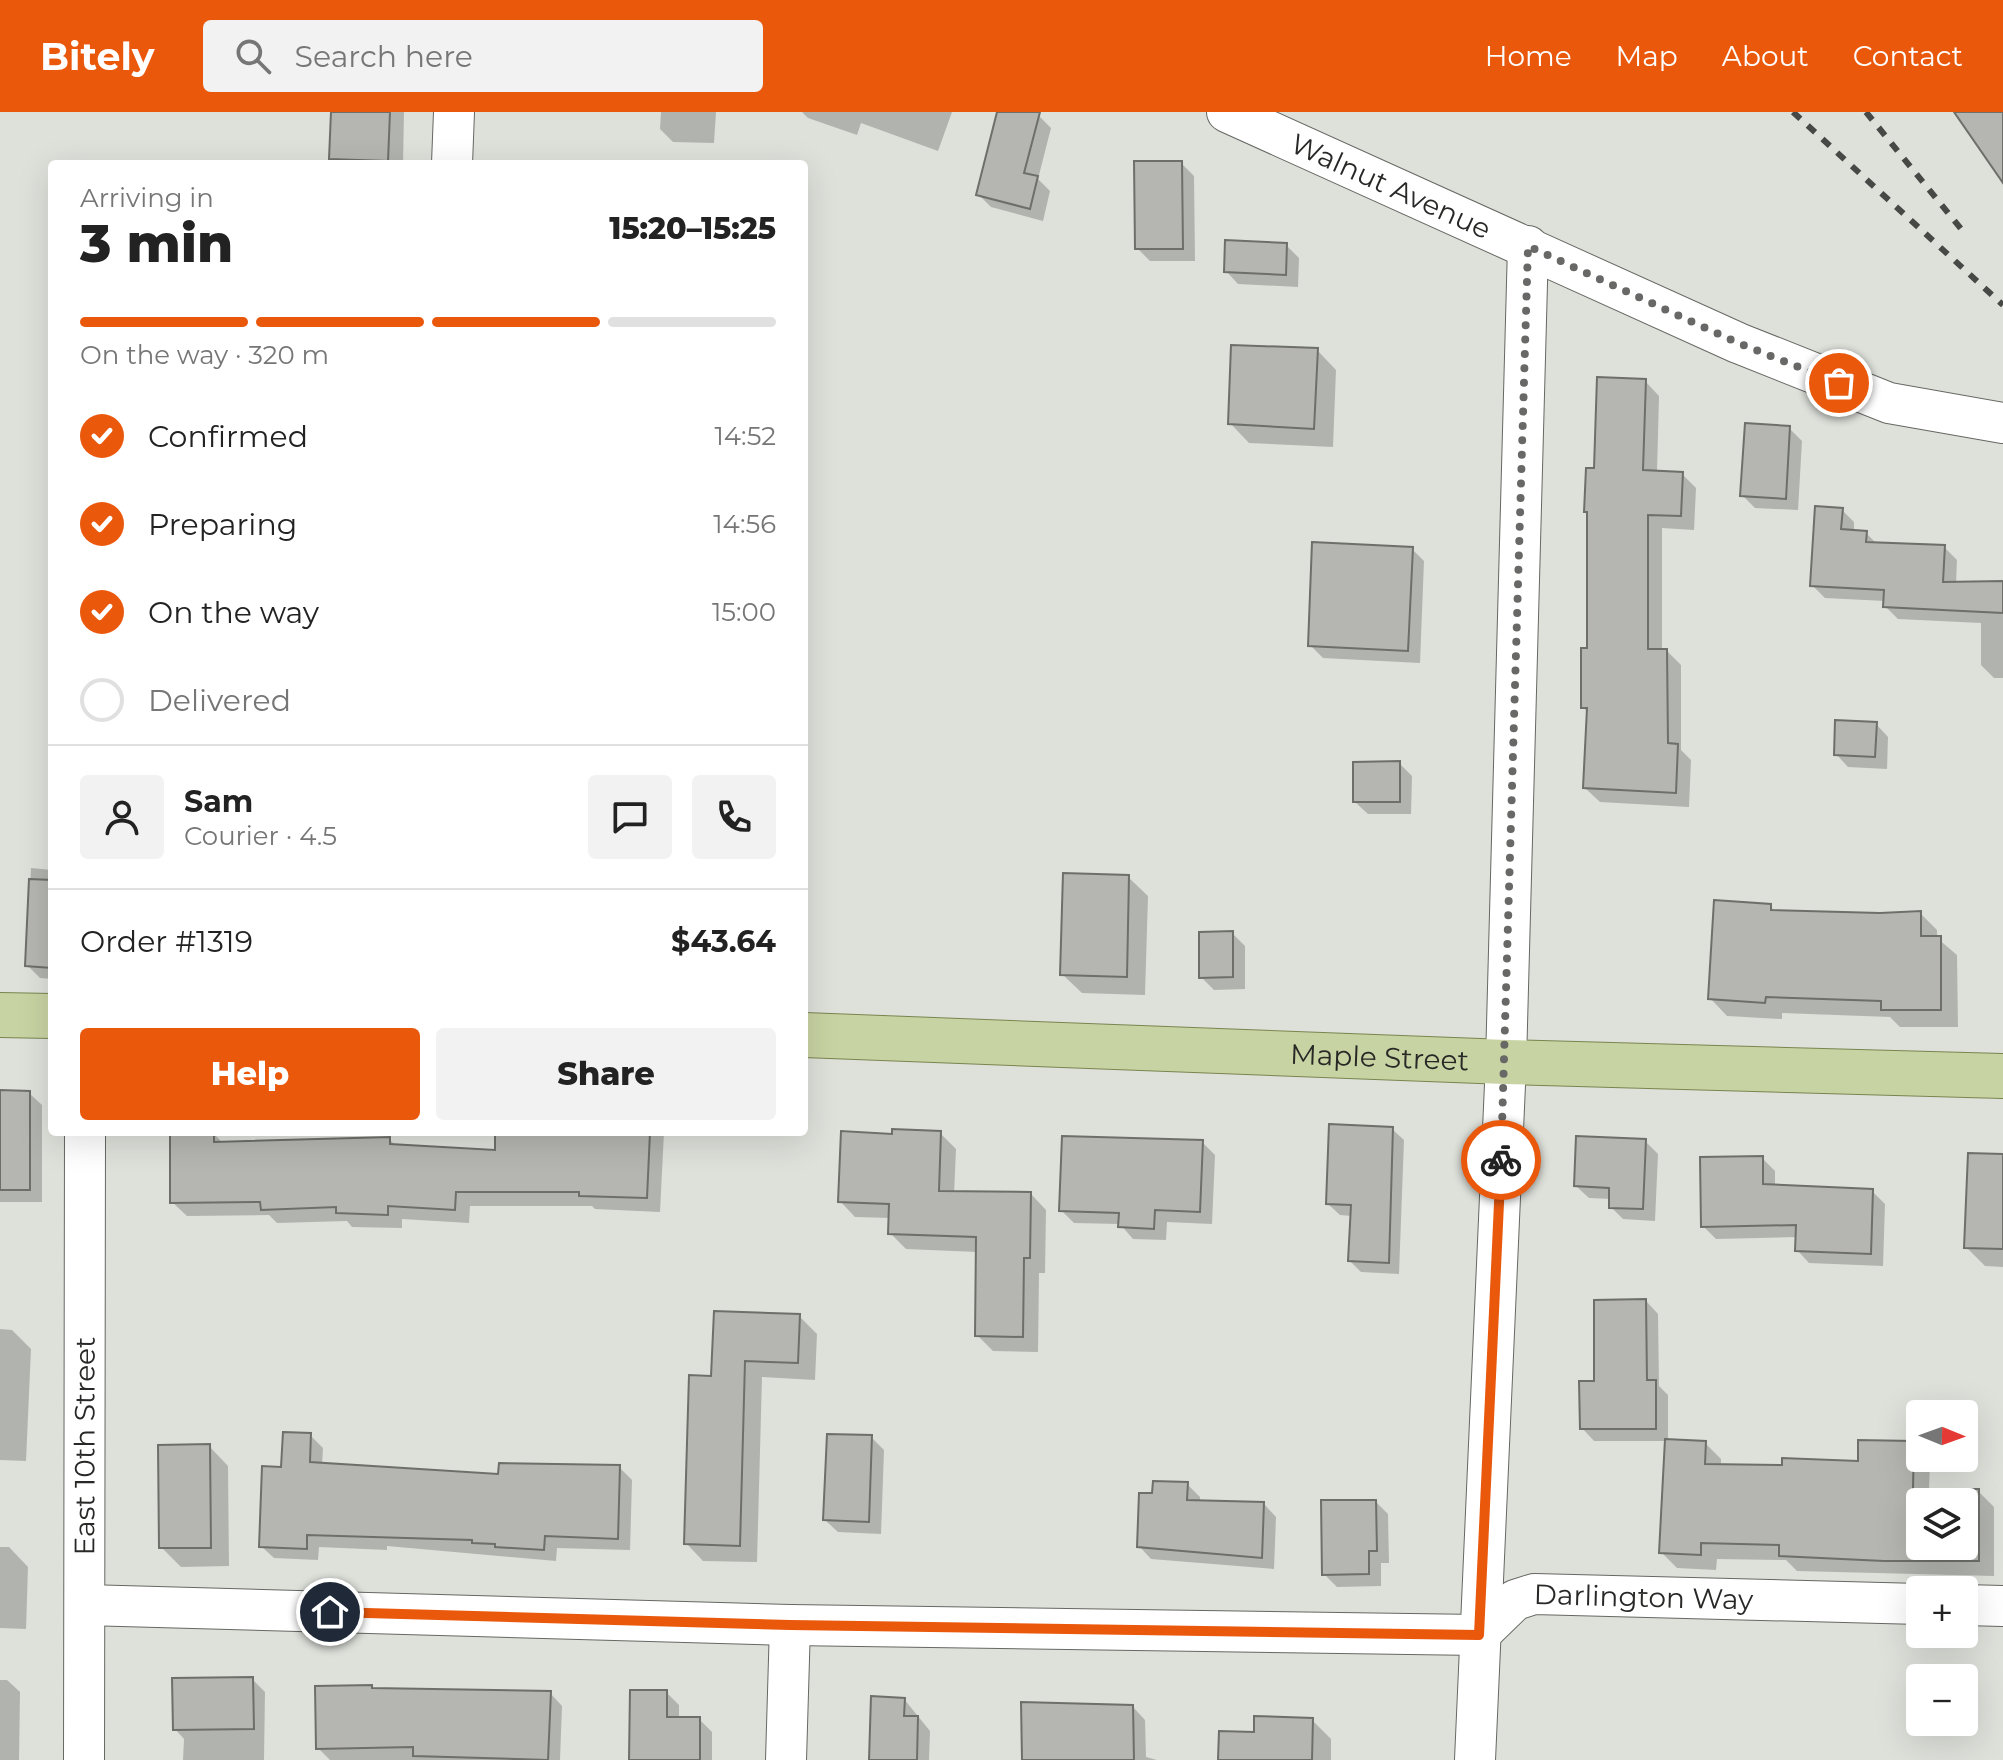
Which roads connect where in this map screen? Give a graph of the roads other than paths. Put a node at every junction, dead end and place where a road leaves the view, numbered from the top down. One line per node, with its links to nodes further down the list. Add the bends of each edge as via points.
1 (454, 112): 3 (street)
2 (1227, 112): 4 (street, Walnut Avenue)
3 (452, 160)
4 (1528, 246): 5 (street, Walnut Avenue, via 1738,343 1889,403); 9 (street)
5 (2003, 423)
6 (0, 1015): 7 (main road)
7 (48, 1016)
8 (808, 1035): 9 (main road, Maple Street)
9 (1506, 1062): 10 (main road, Maple Street); 17 (street)
10 (2003, 1076)
11 (85, 1136): 13 (street, East 10th Street)
12 (1906, 1604): 17 (street, Darlington Way, via 1534,1594 1515,1600)
13 (85, 1605): 16 (street); 18 (street, East 10th Street)
14 (1978, 1605): 15 (street)
15 (2003, 1606)
16 (790, 1625): 17 (street); 19 (street)
17 (1479, 1635): 20 (street)
18 (84, 1760)
19 (786, 1760)
20 (1475, 1760)

